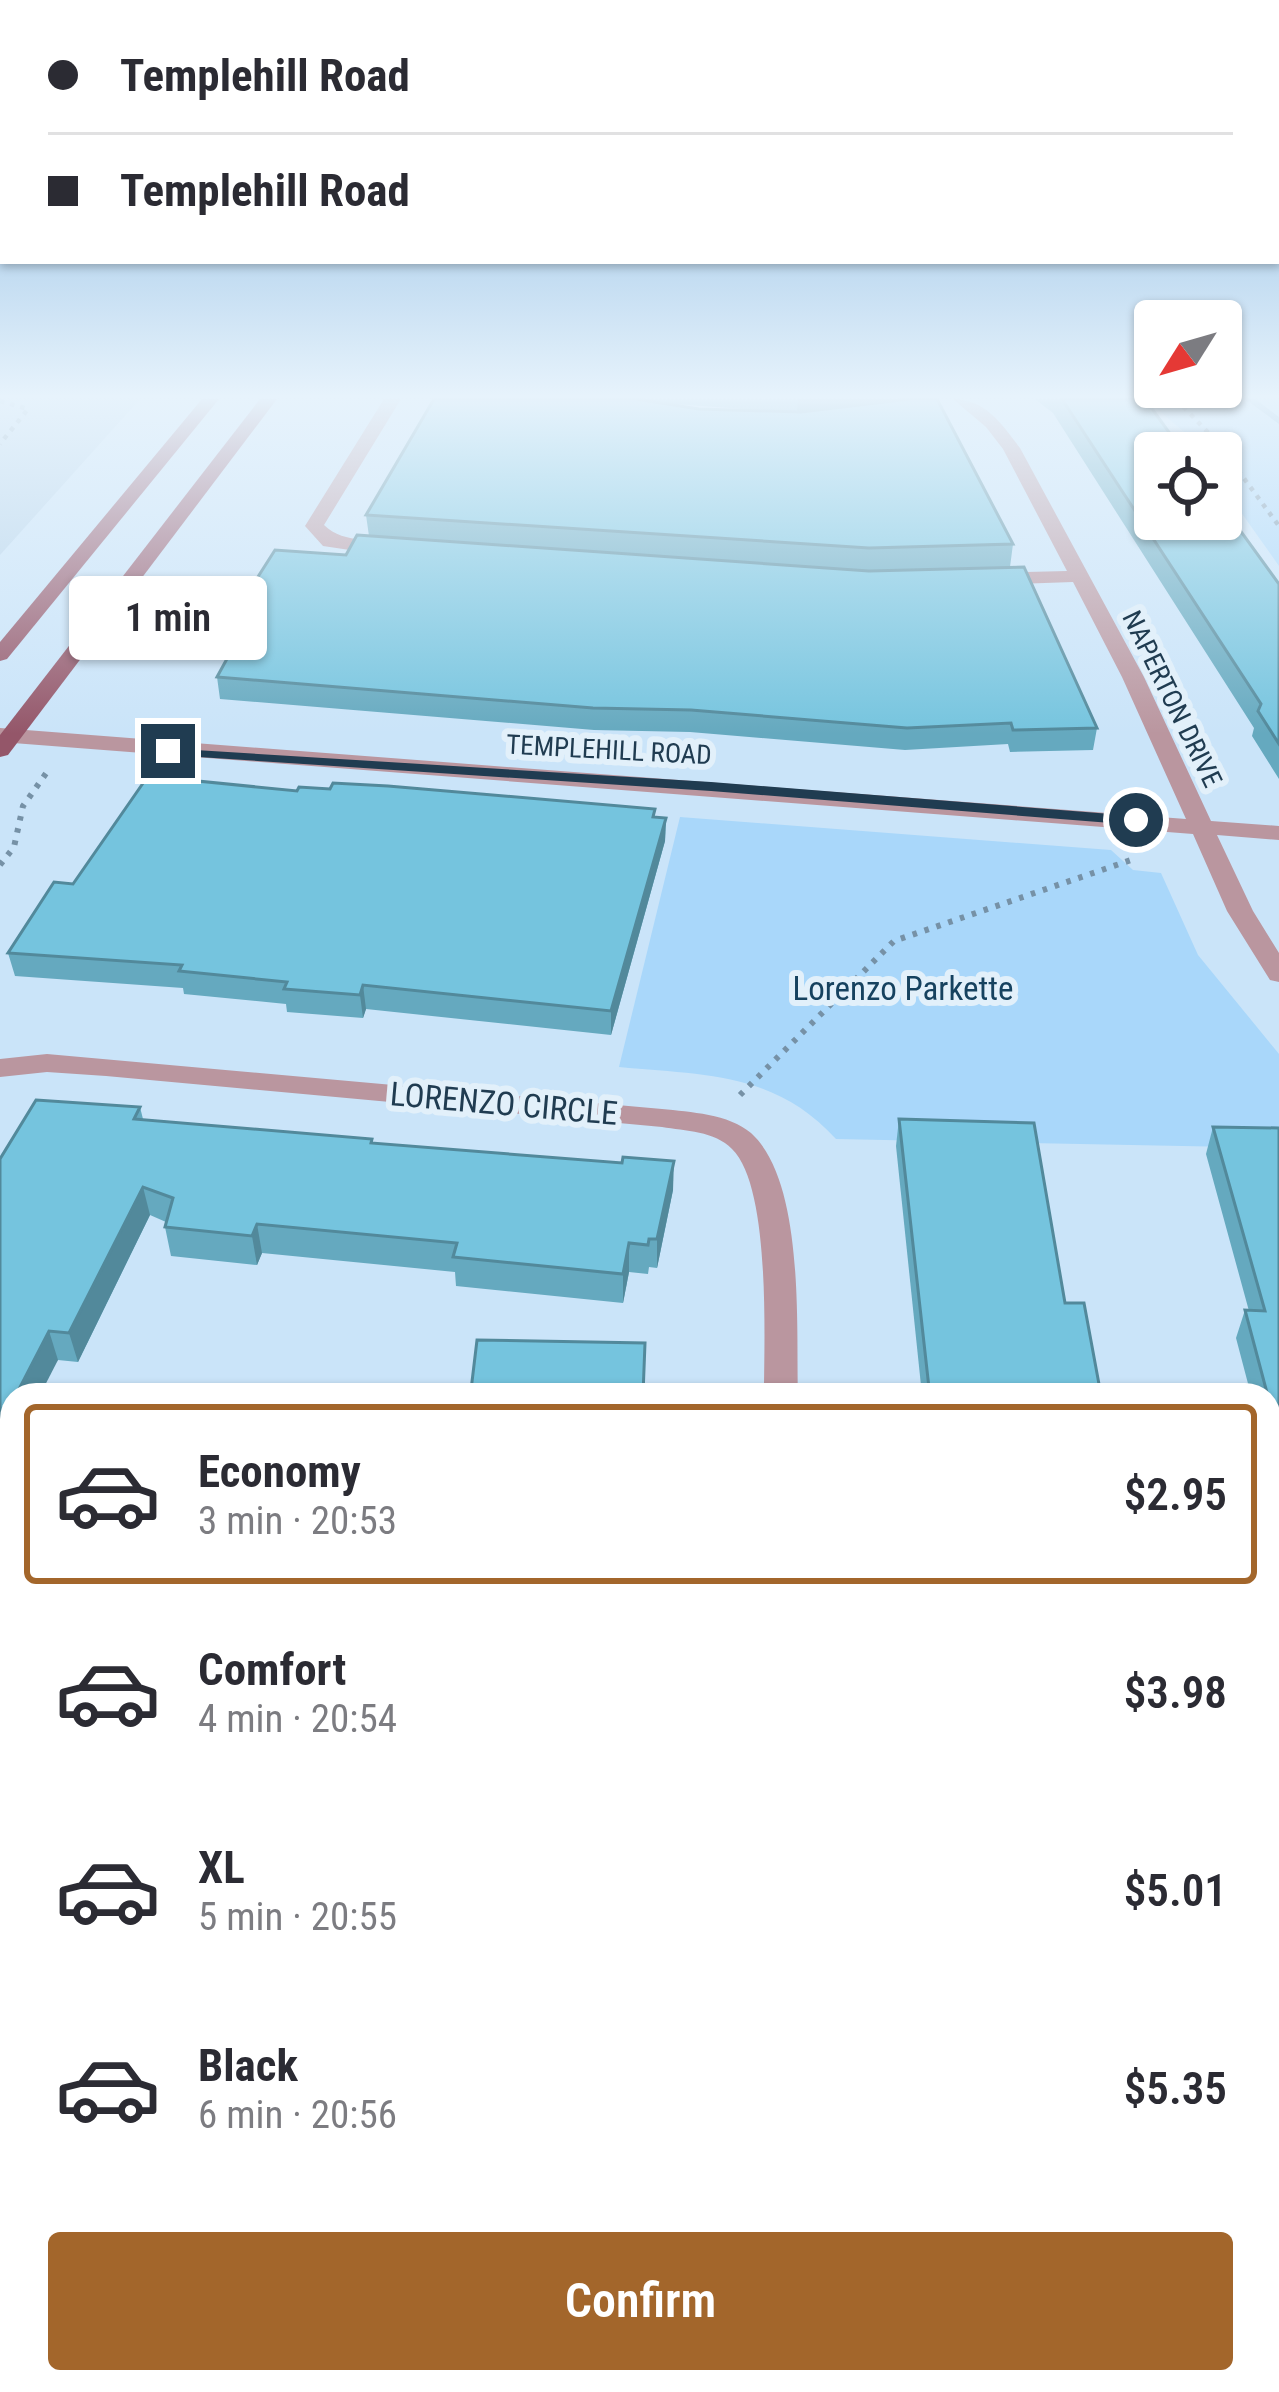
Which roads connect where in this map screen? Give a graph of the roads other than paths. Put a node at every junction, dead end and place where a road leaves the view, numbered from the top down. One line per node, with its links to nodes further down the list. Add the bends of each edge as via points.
1 (119, 511): 8 (main road)
2 (182, 511): 9 (main road)
3 (324, 511): 5 (street, via 314,526 322,538)
4 (1044, 511): 6 (street, NAPERTON DRIVE)
5 (416, 552)
6 (1079, 576): 7 (street); 10 (street, NAPERTON DRIVE)
7 (960, 580)
8 (0, 655)
9 (3, 740): 10 (street, TEMPLEHILL ROAD)
10 (1204, 826): 11 (street, TEMPLEHILL ROAD); 12 (street, NAPERTON DRIVE)
11 (1279, 833)
12 (1279, 974)
13 (0, 1068): 14 (street, LORENZO CIRCLE, via 106,1067 715,1126 744,1142 764,1169)
14 (781, 1383)

